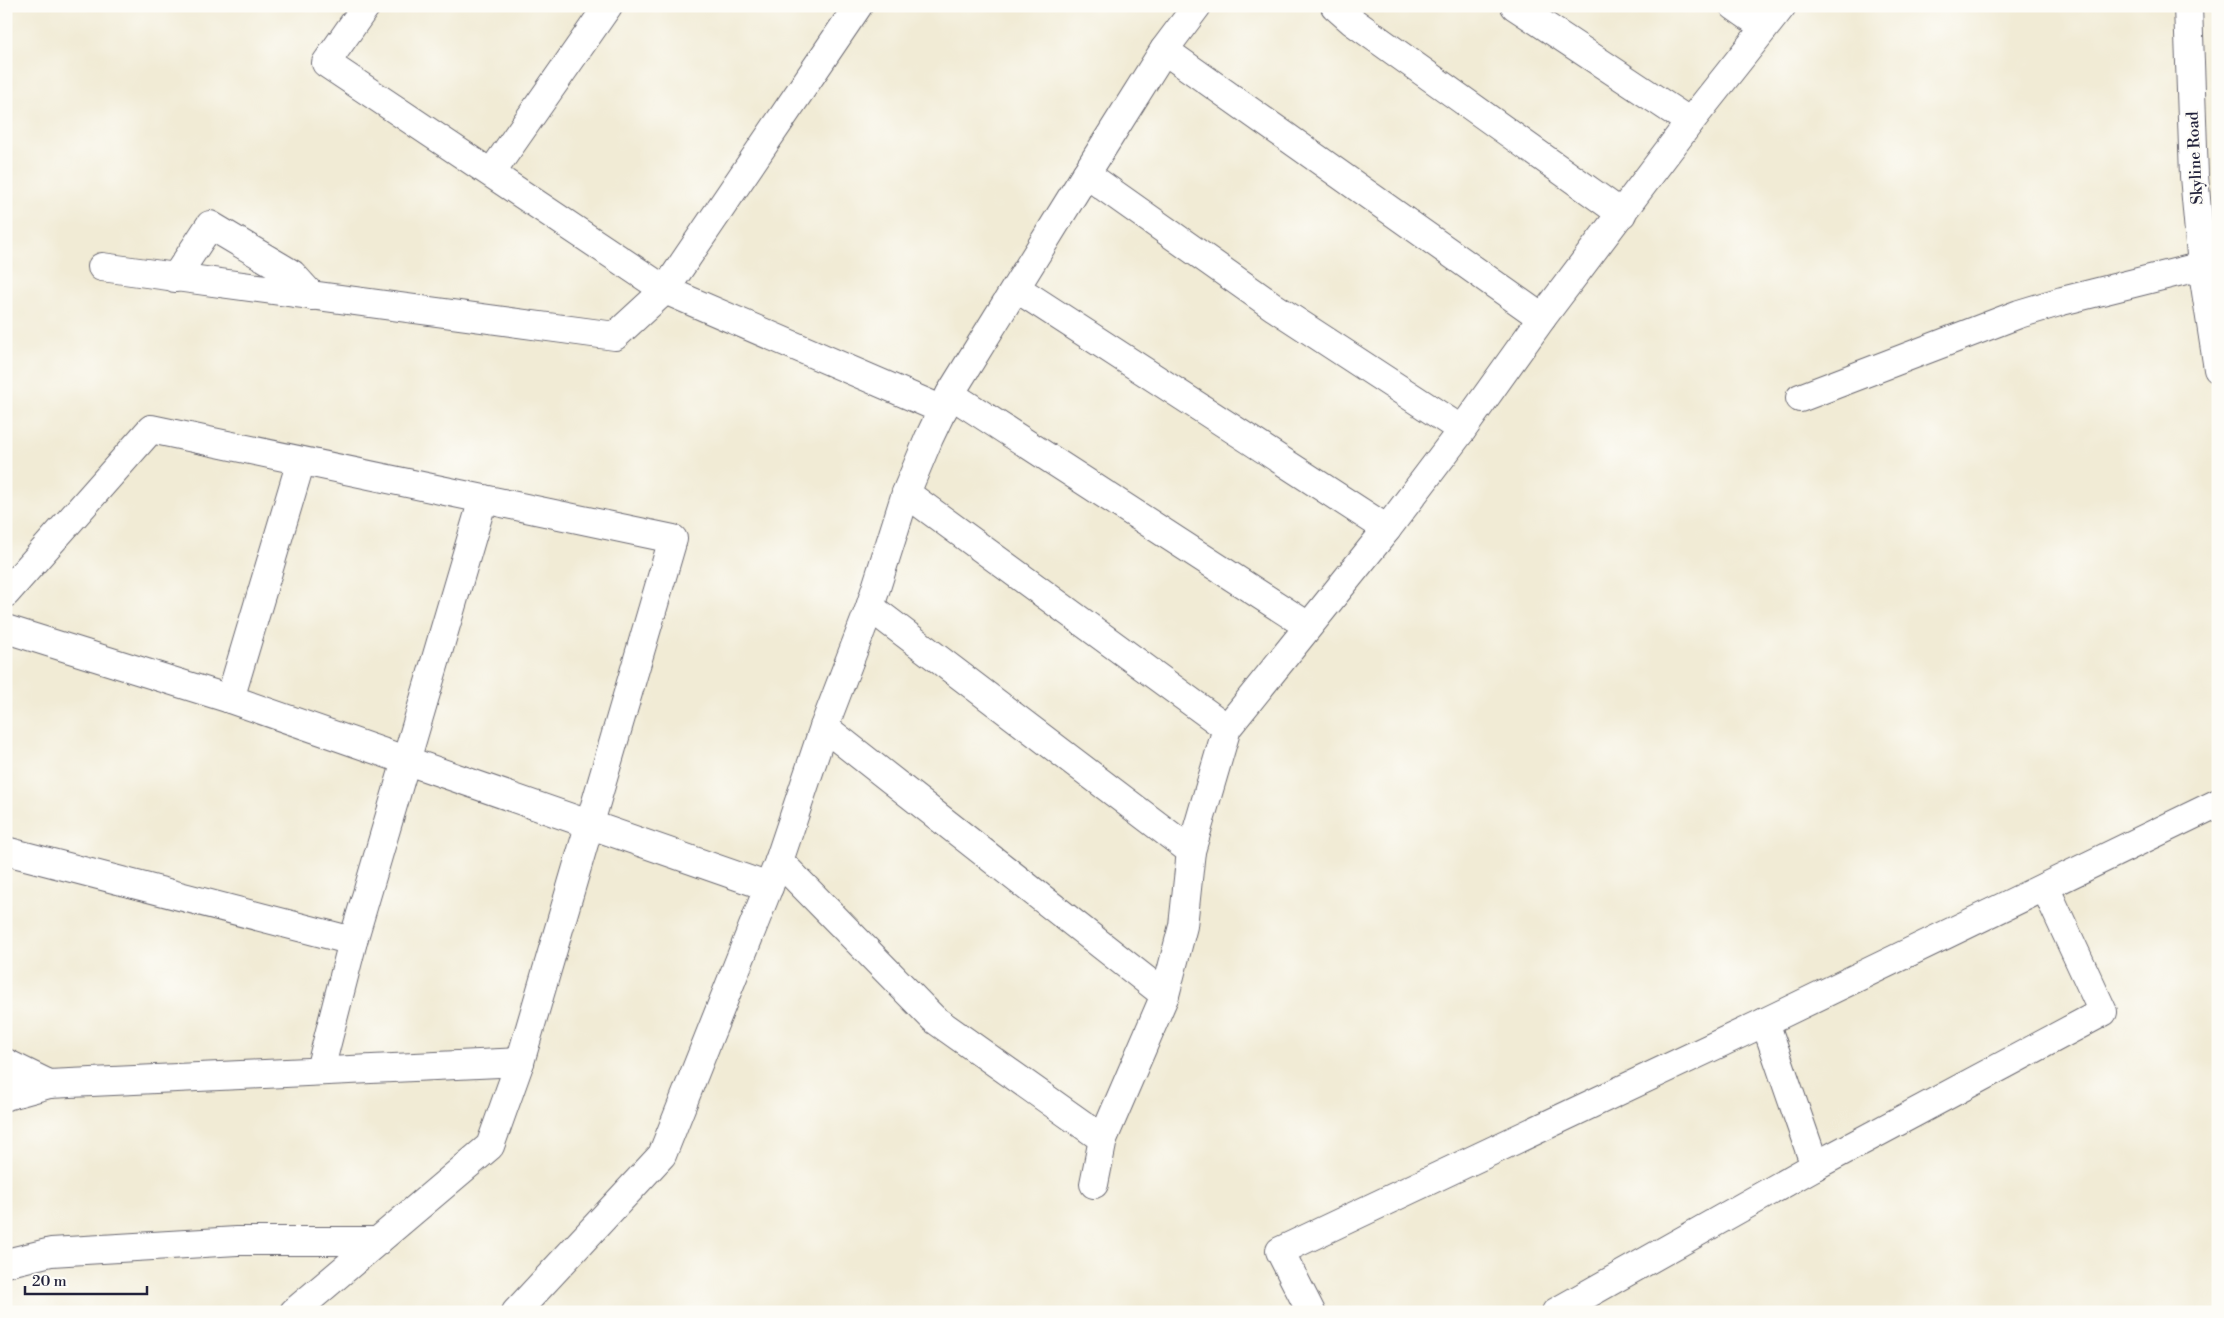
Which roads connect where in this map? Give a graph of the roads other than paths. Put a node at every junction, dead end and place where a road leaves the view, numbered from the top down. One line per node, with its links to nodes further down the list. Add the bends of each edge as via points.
1 (366, 6): 13 (street, via 326,63)
2 (608, 6): 13 (street)
3 (858, 6): 20 (street)
4 (1197, 6): 11 (street)
5 (1335, 6): 15 (street)
6 (1515, 6): 12 (street)
7 (1734, 6): 10 (street)
8 (1782, 6): 10 (street)
9 (2188, 6): 16 (street, Skyline Road, via 2194,176)
10 (1764, 27): 12 (street)
11 (1164, 50): 14 (street); 22 (street)
12 (1690, 122): 15 (street)
13 (492, 172): 20 (street)
14 (1086, 174): 19 (street); 26 (street, via 1274,307)
15 (1622, 214): 22 (street)
16 (2202, 266): 23 (street, Skyline Road); 24 (street, via 2019,314)
17 (102, 267): 18 (street)
18 (175, 278): 21 (street); 21 (street, via 210,225 292,274)
19 (1016, 288): 25 (street); 30 (street)
20 (666, 290): 21 (street, via 615,336); 25 (street)
21 (312, 296)
22 (1542, 318): 26 (street)
23 (2218, 369)
24 (1800, 398)
25 (946, 402): 28 (street); 33 (street)
26 (1462, 430): 30 (street)
27 (301, 461): 29 (street); 31 (street, via 151,430); 35 (street)
28 (906, 493): 32 (street); 37 (street)
29 (483, 499): 38 (street); 40 (street, via 673,539)
30 (1387, 529): 33 (street)
31 (6, 593)
32 (870, 607): 36 (street); 42 (street)
33 (1308, 626): 37 (street)
34 (6, 629): 35 (street)
35 (230, 699): 38 (street)
36 (824, 727): 43 (street); 47 (street)
37 (1227, 728): 42 (street)
38 (407, 760): 40 (street); 46 (street)
39 (2218, 803): 45 (street)
40 (590, 824): 44 (street); 49 (street)
41 (6, 851): 46 (street)
42 (1191, 851): 47 (street, via 1183,926)
43 (779, 862): 44 (street); 54 (street, via 934,1019)
44 (769, 887): 60 (street, via 662,1155)
45 (2045, 887): 48 (street); 55 (street, via 2102,1012)
46 (353, 941): 51 (street)
47 (1165, 995): 54 (street)
48 (1765, 1022): 55 (street); 61 (street, via 1280,1251)
49 (520, 1062): 51 (street); 57 (street, via 490,1146)
50 (6, 1063): 52 (street)
51 (320, 1070): 52 (street)
52 (49, 1084): 53 (street)
53 (6, 1096)
54 (1103, 1139): 56 (street)
55 (1815, 1166): 62 (street)
56 (1094, 1184)
57 (378, 1241): 58 (street, via 237,1241 60,1252); 59 (street)
58 (6, 1262)
59 (294, 1312)
60 (516, 1312)
61 (1310, 1312)
62 (1556, 1312)

